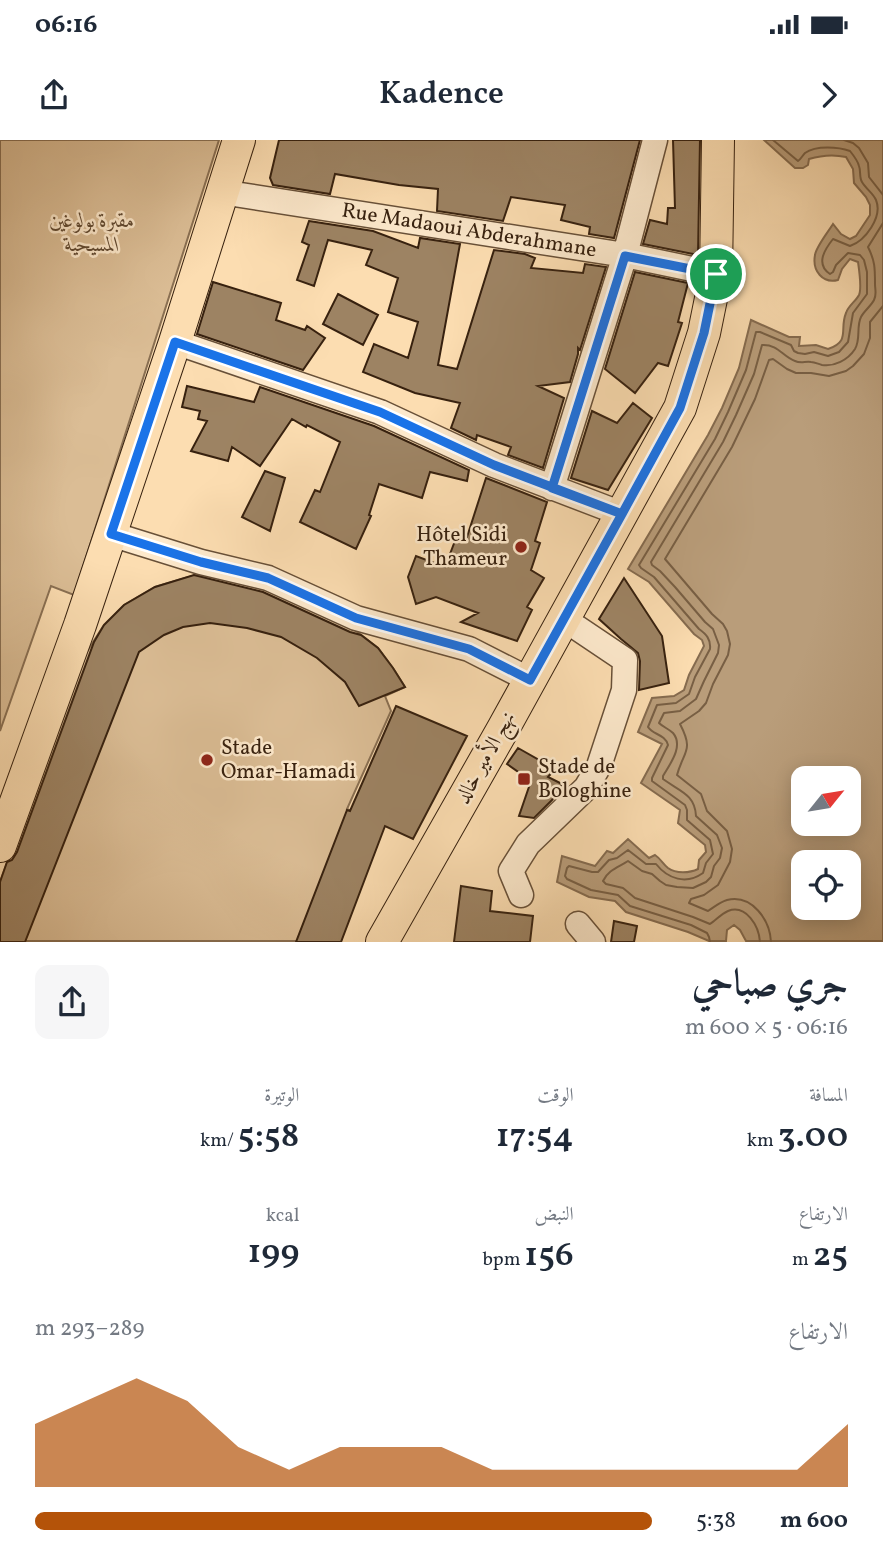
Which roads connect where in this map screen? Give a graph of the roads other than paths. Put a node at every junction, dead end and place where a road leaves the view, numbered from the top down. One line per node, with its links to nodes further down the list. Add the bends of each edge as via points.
1 (239, 140): 4 (main road)
2 (655, 140): 5 (street)
3 (718, 140): 6 (main road, نهج الأمير خالد)
4 (221, 192): 5 (street, Rue Madaoui Abderahmane); 7 (main road)
5 (625, 256): 6 (street, Rue Madaoui Abderahmane); 8 (street)
6 (716, 274): 9 (main road, نهج الأمير خالد, via 704,333 680,408)
7 (175, 342): 8 (street, via 380,412); 10 (main road)
8 (552, 488): 9 (street)
9 (622, 514): 11 (main road, نهج الأمير خالد)
10 (111, 534): 12 (street, via 268,578 356,618 469,649); 13 (main road)
11 (564, 619): 12 (main road, نهج الأمير خالد); 14 (street, via 625,660 624,690 599,766 586,788 528,844 511,872)
12 (530, 680): 15 (main road, نهج الأمير خالد)
13 (0, 846)
14 (521, 895)
15 (382, 942)

